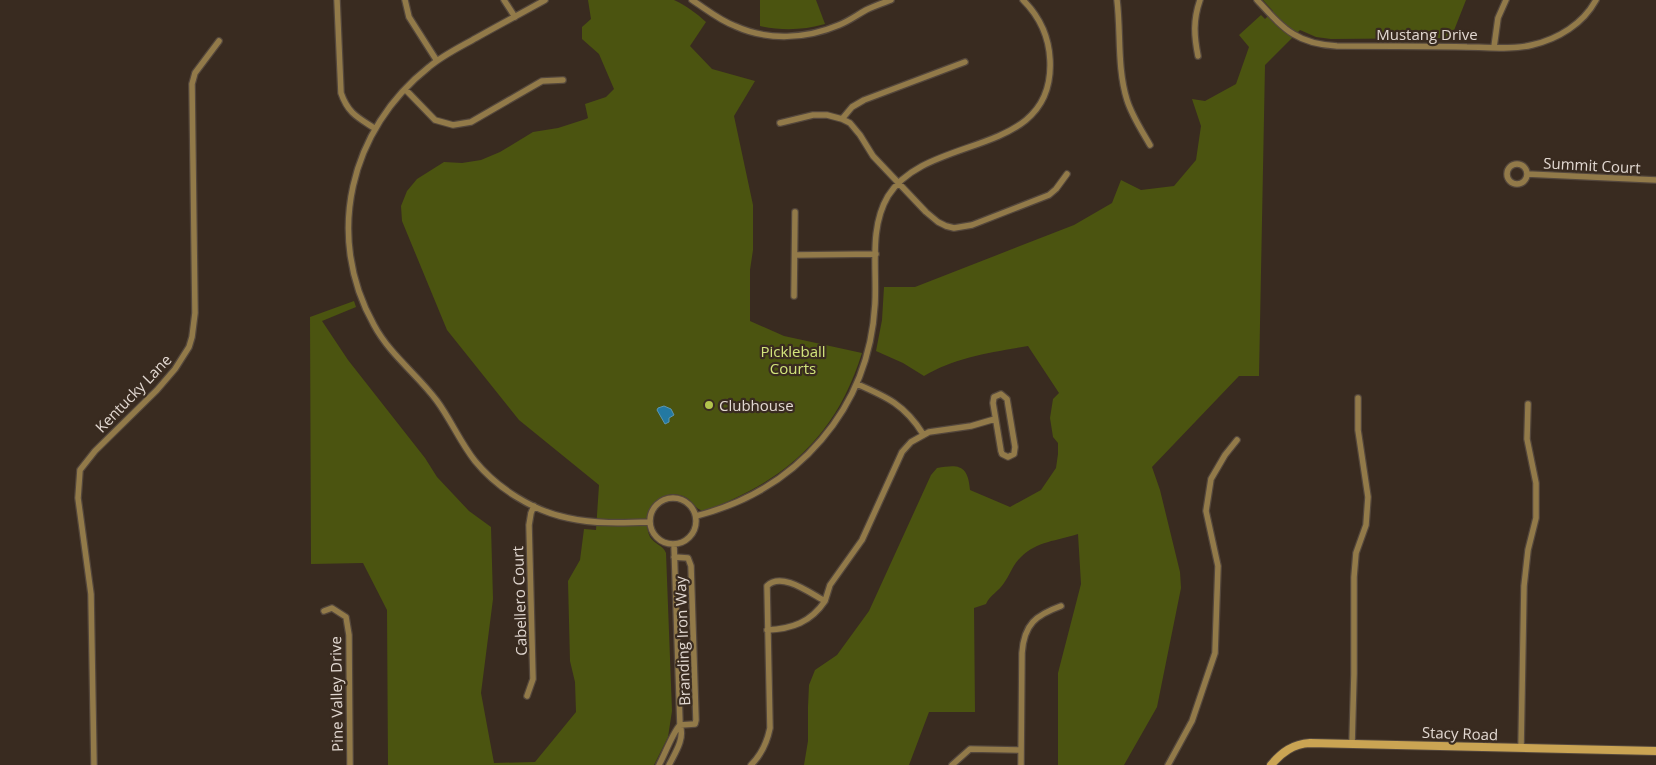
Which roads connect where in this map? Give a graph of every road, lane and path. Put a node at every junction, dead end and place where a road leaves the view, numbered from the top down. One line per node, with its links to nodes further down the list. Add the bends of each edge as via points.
1 (337, 0): 23 (street, via 341,94 354,116)
2 (405, 0): 17 (street, via 409,17)
3 (504, 0): 13 (street)
4 (545, 0): 13 (street)
5 (692, 0): 6 (street, via 736,27 774,36 805,35 825,30)
6 (891, 0)
7 (1023, 0): 28 (street, via 1043,27 1050,54 1048,82 1037,107 1026,122 1012,130 934,160)
8 (1117, 0): 24 (street, via 1126,95)
9 (1200, 0): 16 (street, via 1194,22)
10 (1257, 0): 15 (street, Mustang Drive, via 1287,30 1316,44)
11 (1506, 0): 15 (street, via 1498,18)
12 (1596, 0): 15 (street, Mustang Drive, via 1586,14 1562,34 1525,46)
13 (515, 17): 17 (street)
14 (219, 41): 55 (street, Kentucky Lane, via 195,73 192,84 195,313 192,337 175,369 80,470 78,498 91,594)
15 (1494, 47)
16 (1198, 56)
17 (437, 61): 20 (street)
18 (964, 62): 21 (street, via 864,100 852,107)
19 (563, 80): 20 (street, via 542,80 471,122 454,125 435,120)
20 (405, 89): 23 (street)
21 (842, 119): 22 (street, via 819,115); 28 (street, via 855,129 873,156)
22 (780, 123)
23 (374, 128): 39 (street, via 358,165 349,212 352,264 362,302 380,336 395,357 439,403 480,468 501,486)
24 (1150, 145)
25 (1067, 174): 28 (street, via 1049,195 972,225 954,228 932,217)
26 (1527, 174): 27 (street, Summit Court)
27 (1656, 180)
28 (899, 182): 30 (street, via 879,218)
29 (795, 212): 31 (street)
30 (876, 254): 31 (street); 33 (street, via 873,326)
31 (794, 255): 32 (street)
32 (794, 296)
33 (857, 384): 37 (street, via 901,407); 40 (street, via 829,432 796,466 758,492)
34 (1358, 398): 50 (street, via 1358,430 1368,497 1366,525 1356,553 1354,577)
35 (1528, 404): 51 (street, via 1527,439 1536,484 1536,518 1524,586)
36 (995, 419): 36 (street, via 1002,454 1012,456 1016,451 1014,438 1007,398 1002,394 993,400); 37 (street)
37 (922, 434): 44 (street, via 902,452 862,540 830,586)
38 (1237, 440): 61 (street, via 1211,479 1206,511 1218,566 1215,653 1192,721)
39 (534, 506): 41 (street, via 580,520); 48 (street, Cabellero Court, via 529,525 534,679)
40 (696, 516): 41 (street, via 688,503 674,497 654,508); 42 (street, via 692,535)
41 (650, 522): 42 (street, via 655,535)
42 (674, 544): 43 (street)
43 (674, 557): 49 (street); 49 (street, Branding Iron Way, via 688,558 691,566 694,641 696,720 692,725)
44 (826, 601): 47 (street, via 800,624); 47 (street, via 786,580 775,580 766,591)
45 (1061, 606): 52 (street, via 1039,615 1024,636)
46 (324, 611): 56 (street, Pine Valley Drive, via 332,608 346,617 349,635)
47 (767, 630): 58 (street, via 770,728 765,746)
48 (527, 696)
49 (680, 725): 54 (street); 57 (street, via 680,741)
50 (1352, 744): 51 (main road, Stacy Road); 62 (main road, Stacy Road, via 1302,743 1283,752)
51 (1521, 748): 53 (main road, Stacy Road)
52 (1021, 750): 59 (street, via 970,749); 60 (street)
53 (1656, 751)
54 (660, 764)
55 (94, 765)
56 (350, 765)
57 (669, 765)
58 (751, 765)
59 (952, 765)
60 (1021, 765)
61 (1168, 765)
62 (1271, 765)

